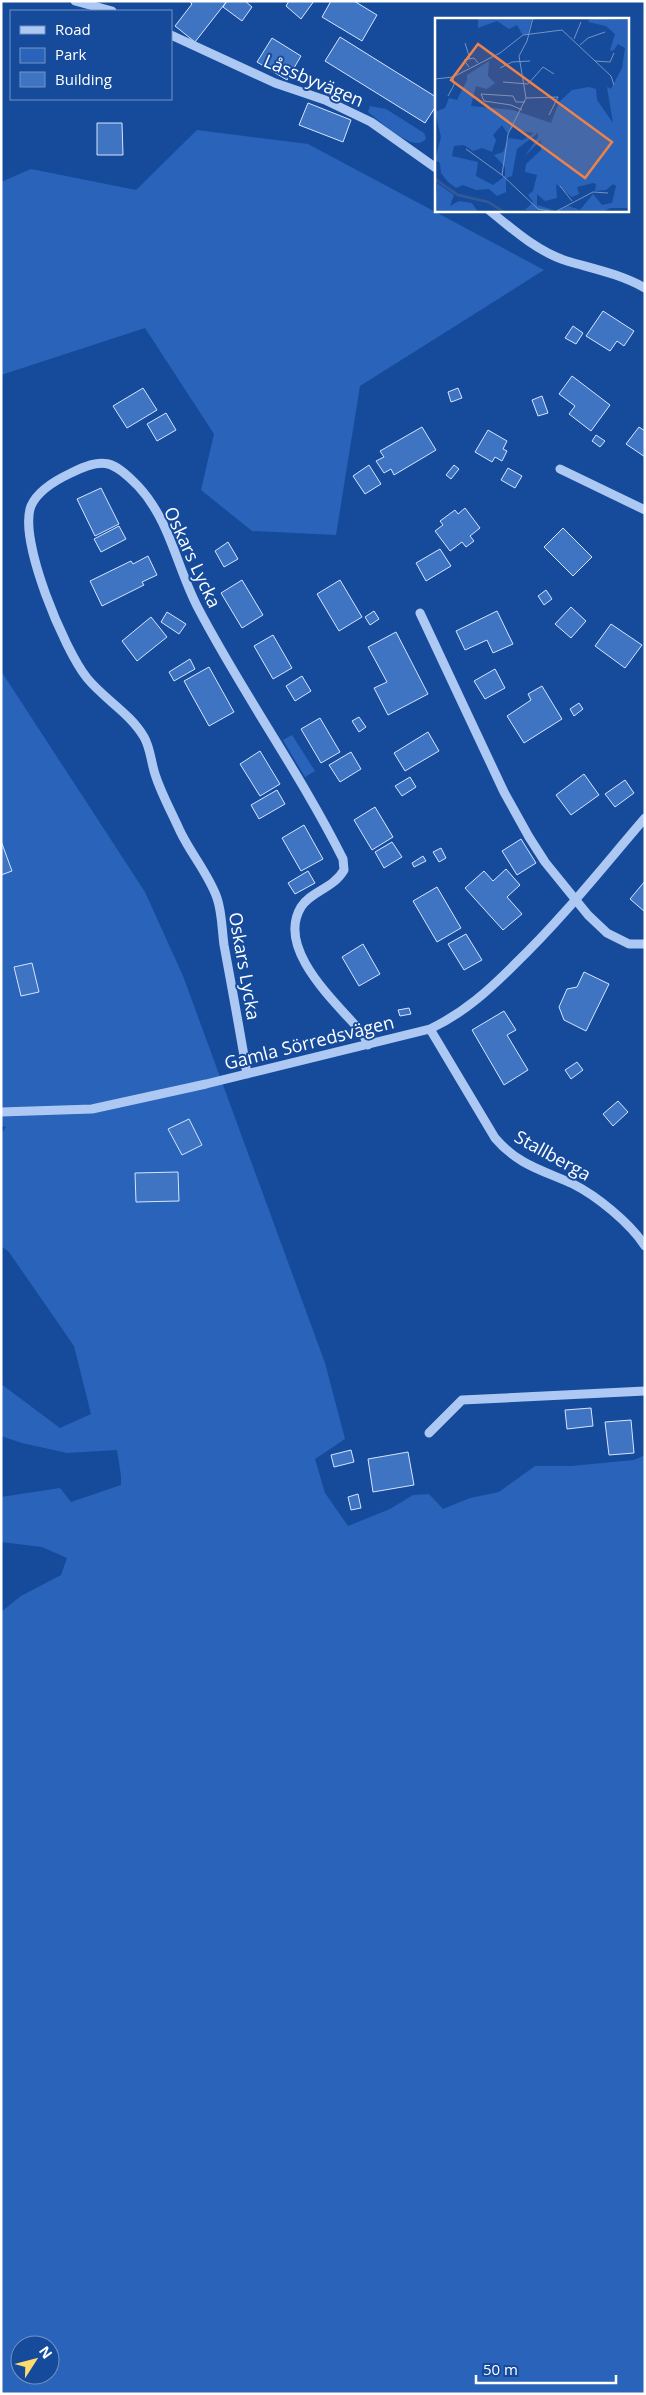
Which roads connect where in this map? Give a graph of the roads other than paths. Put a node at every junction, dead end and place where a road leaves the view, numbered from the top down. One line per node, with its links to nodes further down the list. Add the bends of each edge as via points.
1 (75, 1): 2 (street)
2 (108, 10)
3 (172, 35): 4 (street, Låssbyvägen, via 370,122)
4 (435, 167)
5 (490, 211): 6 (street, via 512,230 547,252)
6 (645, 288)
7 (560, 469): 8 (street)
8 (645, 510)
9 (420, 613): 11 (street, via 509,801 540,854)
10 (645, 818): 11 (street, Gamla Sörredsvägen)
11 (576, 900): 12 (street, via 607,933 629,944); 13 (street, Gamla Sörredsvägen, via 488,991 453,1018)
12 (645, 944)
13 (430, 1029): 14 (street, Gamla Sörredsvägen); 17 (street, Stallberga, via 494,1138 508,1154 592,1196 636,1233)
14 (368, 1045): 15 (street, Gamla Sörredsvägen); 15 (street, Oskars Lycka, via 363,1034 307,967 294,934 296,917 302,906 335,883 344,870 343,859 202,616 166,530 145,496 134,483 108,464 88,464 55,481 32,503 28,515 34,557 70,652 86,677 134,723 146,740 156,777 181,834 218,899)
15 (247, 1074): 16 (street, Gamla Sörredsvägen, via 92,1109)
16 (1, 1112)
17 (645, 1246)
18 (645, 1391): 19 (street, via 462,1400)
19 (429, 1433)

